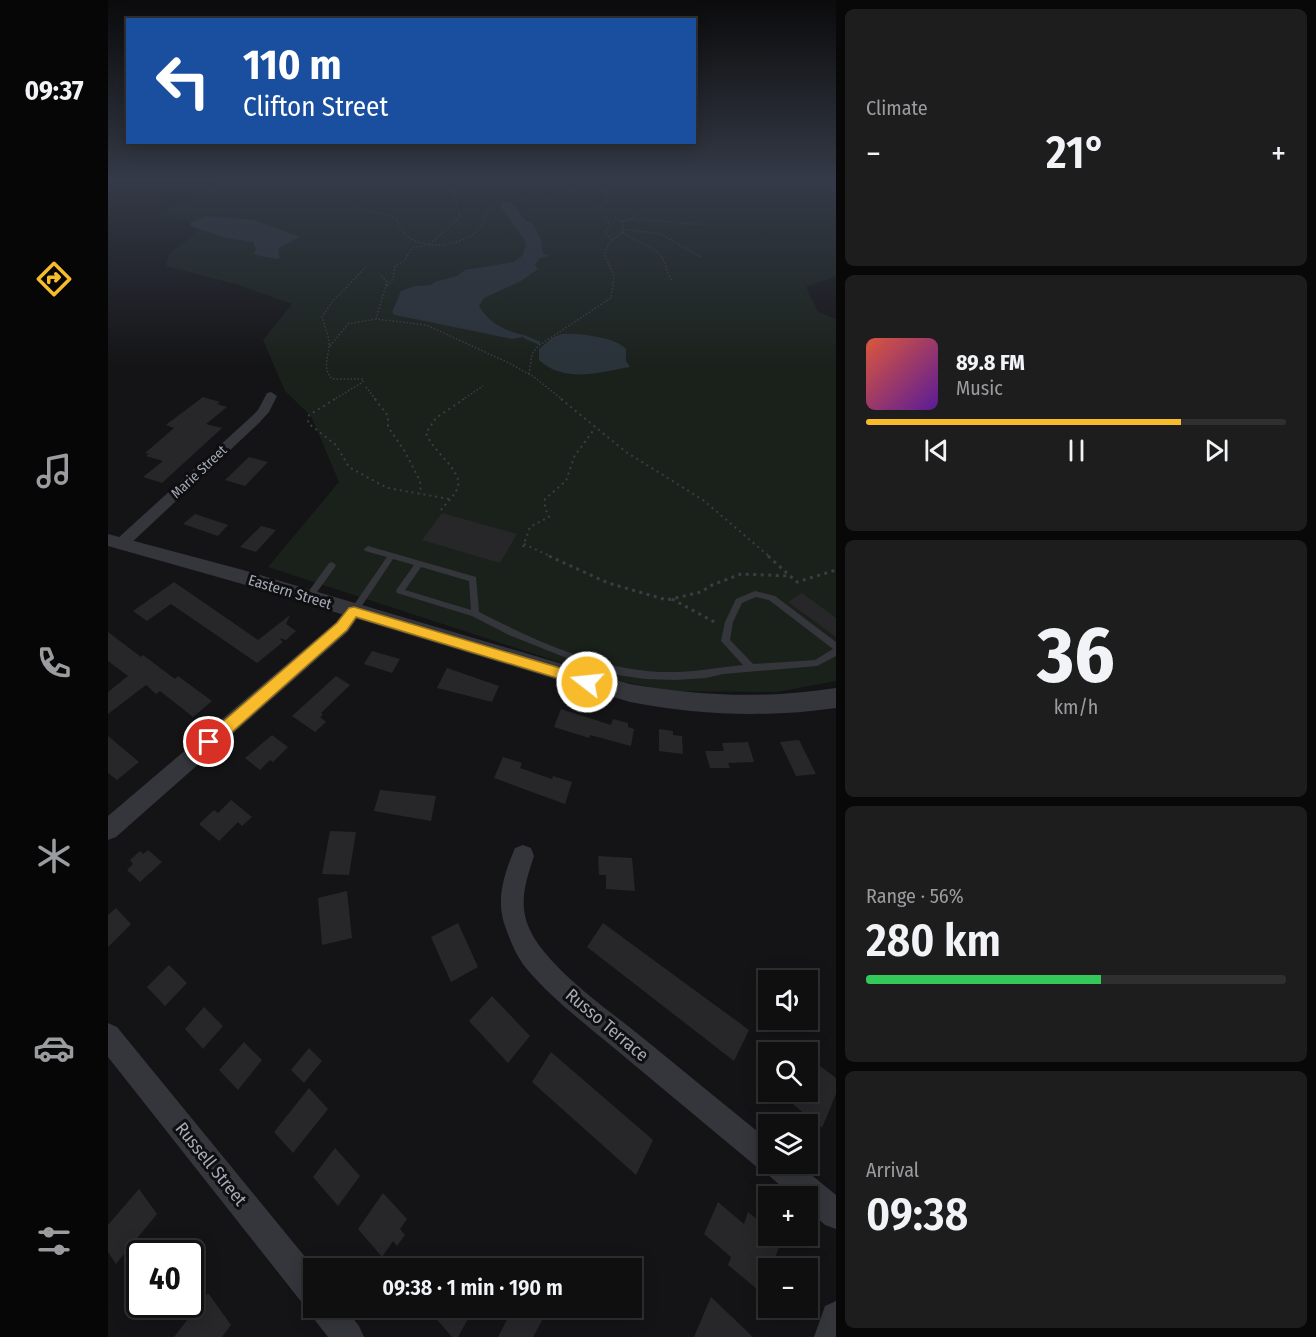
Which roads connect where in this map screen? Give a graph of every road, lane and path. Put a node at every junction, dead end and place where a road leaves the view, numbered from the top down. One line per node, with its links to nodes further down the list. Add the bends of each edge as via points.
1 (419, 242): 7 (path)
2 (432, 242): 7 (path)
3 (456, 242): 7 (path)
4 (611, 242): 15 (path, via 604,253 614,276 611,298 538,346 532,354)
5 (638, 242): 11 (path, via 663,256 666,273)
6 (677, 242): 8 (path)
7 (429, 245): 12 (path, via 412,248 405,260 395,266)
8 (701, 257)
9 (366, 267): 14 (path, via 322,317)
10 (380, 274): 12 (path)
11 (672, 280)
12 (387, 286): 13 (path)
13 (376, 319): 14 (path, via 348,324); 15 (path, via 426,326)
14 (330, 346): 20 (path, via 324,367 327,374 332,379 359,378 363,382 309,415 308,423 336,445 353,470 388,488)
15 (529, 374): 19 (path)
16 (483, 386): 21 (path, via 436,418 426,433 432,448 457,477 458,485)
17 (366, 387): 20 (path, via 388,416 388,427 420,481)
18 (271, 396): 23 (street, Marie Street, via 255,420)
19 (595, 428): 29 (path, via 703,500); 31 (path, via 574,457 566,482 545,499 549,517 530,527 523,545 608,583)
20 (421, 494): 21 (path)
21 (449, 499): 22 (path)
22 (441, 510)
23 (115, 542): 30 (street, Eastern Street)
24 (368, 549): 25 (lane)
25 (392, 555): 26 (lane); 32 (lane)
26 (418, 563): 33 (lane, via 472,579); 33 (lane, via 400,591)
27 (332, 565): 30 (lane)
28 (836, 570): 29 (path, via 797,582)
29 (791, 576): 31 (path, via 741,574 701,592)
30 (309, 597): 32 (street, Eastern Street)
31 (672, 599): 34 (path)
32 (354, 611): 38 (street, Eastern Street, via 630,693 701,704 788,704); 39 (street, via 320,647)
33 (475, 614): 37 (lane, via 512,633 617,671 675,676)
34 (728, 628): 35 (lane, via 739,601 755,594 772,598); 37 (lane, via 725,641)
35 (836, 647)
36 (836, 652): 37 (lane, via 817,663)
37 (751, 668)
38 (836, 698)
39 (108, 830)
40 (523, 856): 42 (street, Russo Terrace, via 513,885 512,903 519,932 534,959 558,984)
41 (108, 1036): 45 (street, Russell Street)
42 (758, 1150)
43 (788, 1174): 44 (street)
44 (836, 1214)
45 (303, 1279)
46 (836, 1317): 49 (street)
47 (333, 1318): 48 (street)
48 (348, 1337)
49 (830, 1337)

